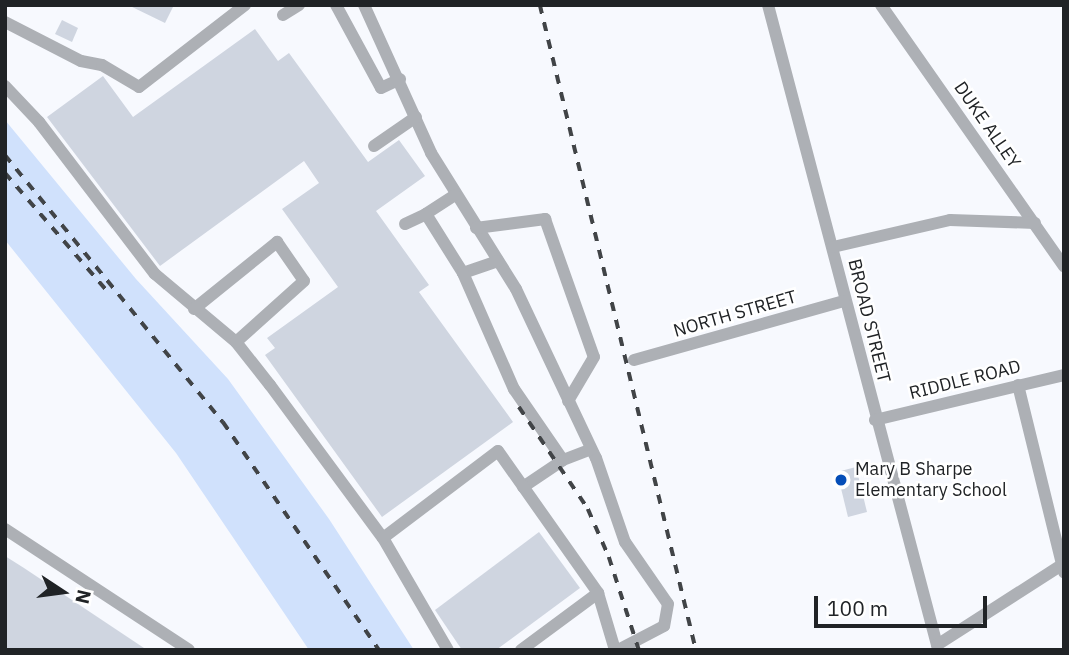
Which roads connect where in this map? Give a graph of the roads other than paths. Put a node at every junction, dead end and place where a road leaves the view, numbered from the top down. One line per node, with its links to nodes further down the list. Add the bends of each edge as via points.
1 (245, 5): 8 (street, via 139,87 102,65 81,61)
2 (299, 5): 7 (street)
3 (335, 5): 9 (street, via 381,88)
4 (364, 5): 9 (street)
5 (768, 5): 18 (street, BROAD STREET)
6 (881, 5): 15 (street, DUKE ALLEY)
7 (283, 15)
8 (5, 22)
9 (400, 79): 11 (street)
10 (5, 86): 23 (street, via 39,121 155,274)
11 (416, 117): 12 (street); 13 (street)
12 (374, 146)
13 (454, 195): 14 (street); 17 (street)
14 (425, 214): 16 (street); 21 (street)
15 (1035, 223): 18 (street, via 950,220); 20 (street, DUKE ALLEY)
16 (405, 224)
17 (476, 228): 19 (street); 28 (street, via 545,219 594,357)
18 (833, 247): 22 (street, BROAD STREET)
19 (498, 261): 21 (street); 28 (street)
20 (1064, 266)
21 (463, 273): 31 (street, via 514,389)
22 (844, 301): 25 (street, NORTH STREET); 29 (street, BROAD STREET)
23 (194, 309): 24 (street); 24 (street, via 277,242 304,281)
24 (236, 342): 34 (street)
25 (634, 360)
26 (1064, 375): 27 (street, RIDDLE ROAD)
27 (1018, 385): 29 (street, RIDDLE ROAD); 35 (street)
28 (568, 401): 30 (street)
29 (875, 420): 37 (street, BROAD STREET)
30 (591, 449): 31 (street); 41 (street, via 625,542 668,604 664,626)
31 (564, 460): 32 (street)
32 (523, 487): 34 (street, via 498,451); 36 (street)
33 (5, 529): 38 (street)
34 (383, 538): 39 (street)
35 (1062, 569): 37 (street)
36 (598, 593): 40 (street); 41 (street)
37 (938, 648)
38 (189, 650)
39 (448, 650)
40 (521, 650)
41 (617, 650)

